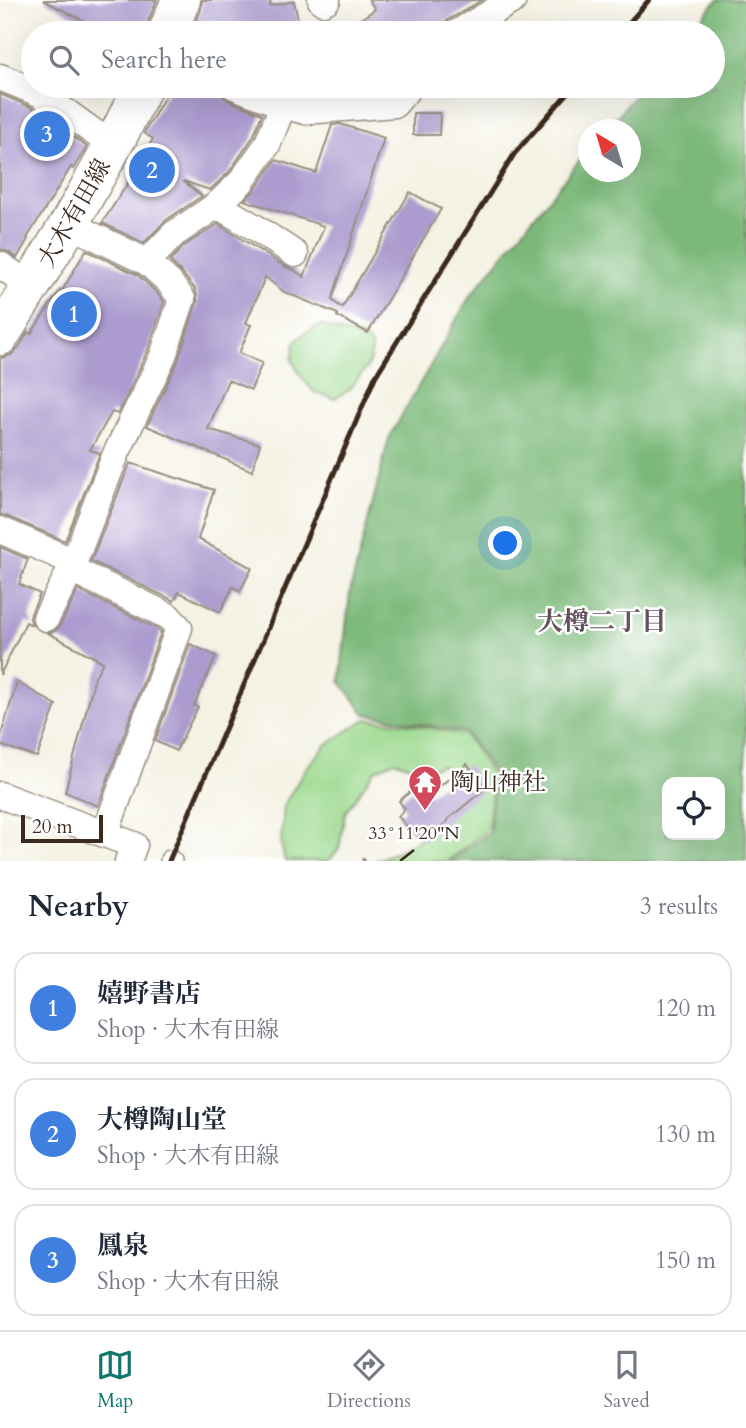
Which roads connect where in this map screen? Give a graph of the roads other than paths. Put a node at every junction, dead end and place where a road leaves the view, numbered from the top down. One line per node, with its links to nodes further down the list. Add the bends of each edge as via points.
1 (181, 0): 5 (main road)
2 (321, 0): 3 (street)
3 (327, 0)
4 (513, 0): 6 (street)
5 (172, 21)
6 (477, 21)
7 (0, 77): 8 (street)
8 (21, 85)
9 (48, 98): 14 (street)
10 (137, 98): 14 (main road, 大木有田線)
11 (265, 98): 13 (street)
12 (400, 98): 13 (street, via 395,104 305,111)
13 (283, 105): 15 (street, via 267,145 241,182)
14 (113, 146): 16 (main road, 大木有田線)
15 (217, 205): 17 (street); 18 (street, via 174,234)
16 (69, 224): 18 (street); 20 (main road, 大木有田線)
17 (295, 254)
18 (147, 262): 23 (street, via 182,299 163,356 116,454)
19 (0, 265): 20 (street)
20 (31, 286): 21 (main road, 大木有田線)
21 (0, 336)
22 (0, 530): 23 (street)
23 (73, 565): 24 (street); 26 (street, via 168,616 180,628)
24 (46, 618)
25 (0, 795): 26 (street)
26 (105, 834): 27 (street)
27 (138, 852)

